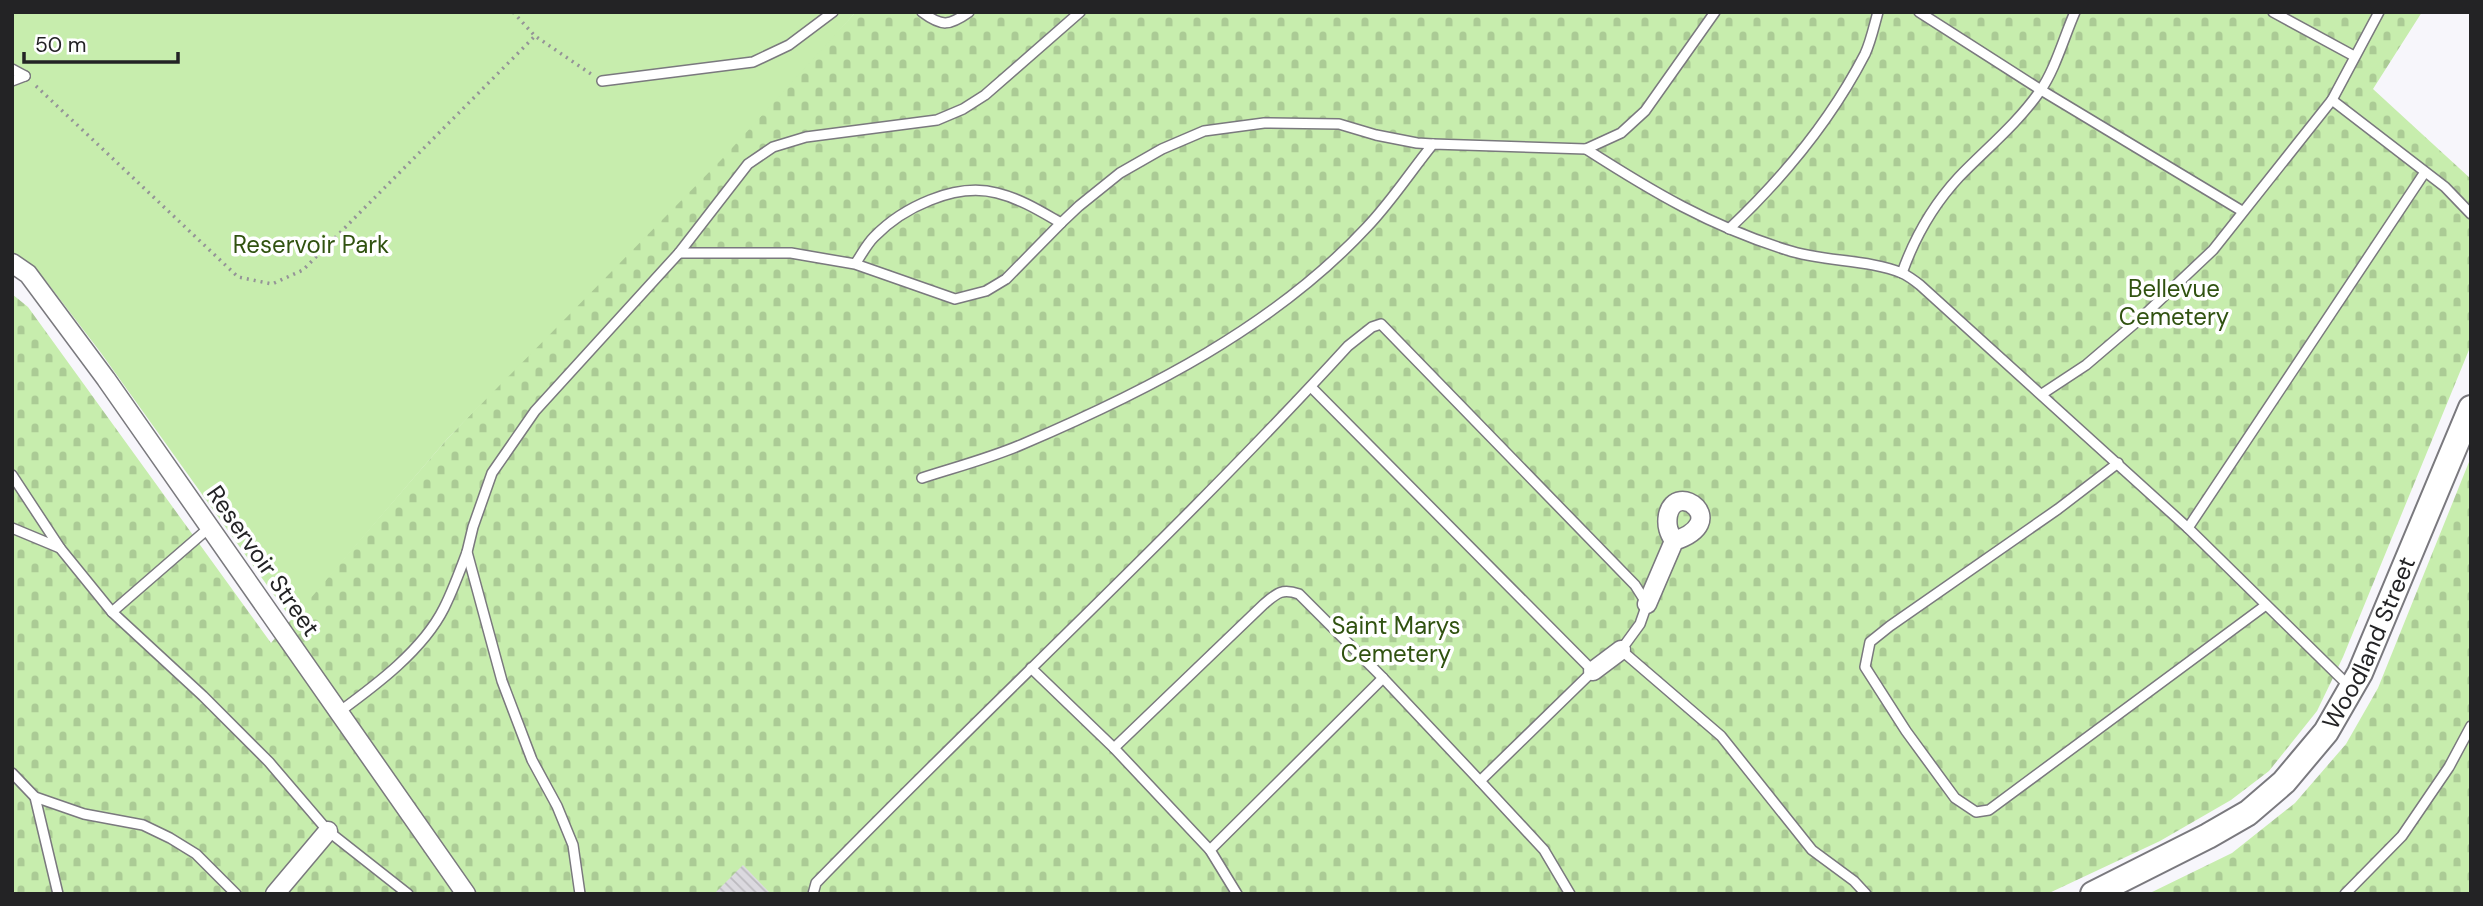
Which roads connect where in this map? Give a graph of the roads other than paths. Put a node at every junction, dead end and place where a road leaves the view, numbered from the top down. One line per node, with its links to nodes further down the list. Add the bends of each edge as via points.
1 (833, 12): 11 (lane)
2 (922, 12): 3 (lane, via 943,24)
3 (969, 12)
4 (1080, 12): 25 (lane, via 963,109 937,120 806,137 773,147 748,164)
5 (1715, 12): 19 (lane, via 1645,111 1621,132)
6 (1878, 12): 24 (lane, via 1866,51 1827,117 1767,194)
7 (1919, 12): 16 (lane)
8 (2075, 12): 16 (lane)
9 (2273, 12): 12 (lane)
10 (2379, 12): 12 (lane)
11 (818, 17): 14 (lane, via 789,45 753,62)
12 (2354, 56): 17 (lane)
13 (12, 69): 15 (lane, via 26,76)
14 (602, 81)
15 (12, 82)
16 (2041, 90): 21 (lane); 28 (lane, via 1957,179 1911,248)
17 (2332, 100): 20 (lane); 21 (lane)
18 (1433, 144): 19 (lane); 23 (lane, via 1416,144 1339,124 1264,123 1204,131 1119,173); 34 (lane, via 1367,227 1303,286 1247,328 1185,365 1021,445)
19 (1587, 149): 24 (lane, via 1674,203)
20 (2425, 172): 22 (lane); 37 (lane)
21 (2242, 211): 30 (lane, via 2213,250 2141,318 2086,365)
22 (2471, 214)
23 (1061, 223): 27 (lane, via 1006,279 986,291 955,299); 27 (lane, via 1024,201 994,192 968,191 925,200 902,214 873,238)
24 (1729, 229): 28 (lane, via 1788,251)
25 (680, 253): 27 (lane, via 791,253); 40 (lane, via 535,411 492,473)
26 (12, 263): 35 (street, Reservoir Street, via 36,284)
27 (855, 264)
28 (1902, 273): 30 (lane)
29 (1311, 387): 41 (lane, via 1348,346 1381,324 1588,535); 45 (lane); 46 (lane)
30 (2042, 394): 32 (lane)
31 (2471, 408): 48 (main road, Woodland Street, via 2459,448)
32 (2118, 463): 37 (lane); 42 (lane, via 1870,642 1865,667 1955,798 1976,812 1989,810)
33 (12, 475): 39 (lane)
34 (922, 478)
35 (210, 527): 43 (lane); 49 (street, Reservoir Street)
36 (12, 528): 39 (lane)
37 (2188, 528): 42 (lane)
38 (1674, 541): 41 (street)
39 (60, 548): 43 (lane)
40 (467, 552): 49 (lane, via 443,611 413,650); 62 (lane, via 502,681 532,760 573,845)
41 (1647, 604): 44 (lane, via 1640,625)
42 (2266, 605): 48 (lane)
43 (113, 612): 55 (lane, via 269,762)
44 (1621, 650): 46 (street); 66 (lane, via 1721,736 1812,850)
45 (1031, 668): 51 (lane); 63 (lane, via 816,883)
46 (1592, 671): 53 (lane)
47 (1383, 678): 51 (lane, via 1299,594 1288,590 1264,604); 53 (lane); 56 (lane)
48 (2352, 688): 67 (main road, Woodland Street, via 2326,732 2284,782 2248,813)
49 (339, 712): 61 (street, Reservoir Street)
50 (2471, 726): 68 (lane, via 2402,836)
51 (1114, 748): 56 (lane)
52 (12, 774): 54 (lane)
53 (1480, 781): 65 (lane, via 1544,850)
54 (35, 797): 57 (lane); 58 (lane, via 84,814 143,825 170,838 196,854)
55 (328, 831): 59 (street); 60 (lane)
56 (1210, 850): 64 (lane)
57 (58, 894)
58 (236, 894)
59 (275, 894)
60 (408, 894)
61 (466, 894)
62 (580, 894)
63 (813, 894)
64 (1237, 894)
65 (1570, 894)
66 (1866, 894)
67 (2093, 894)
68 (2345, 894)

